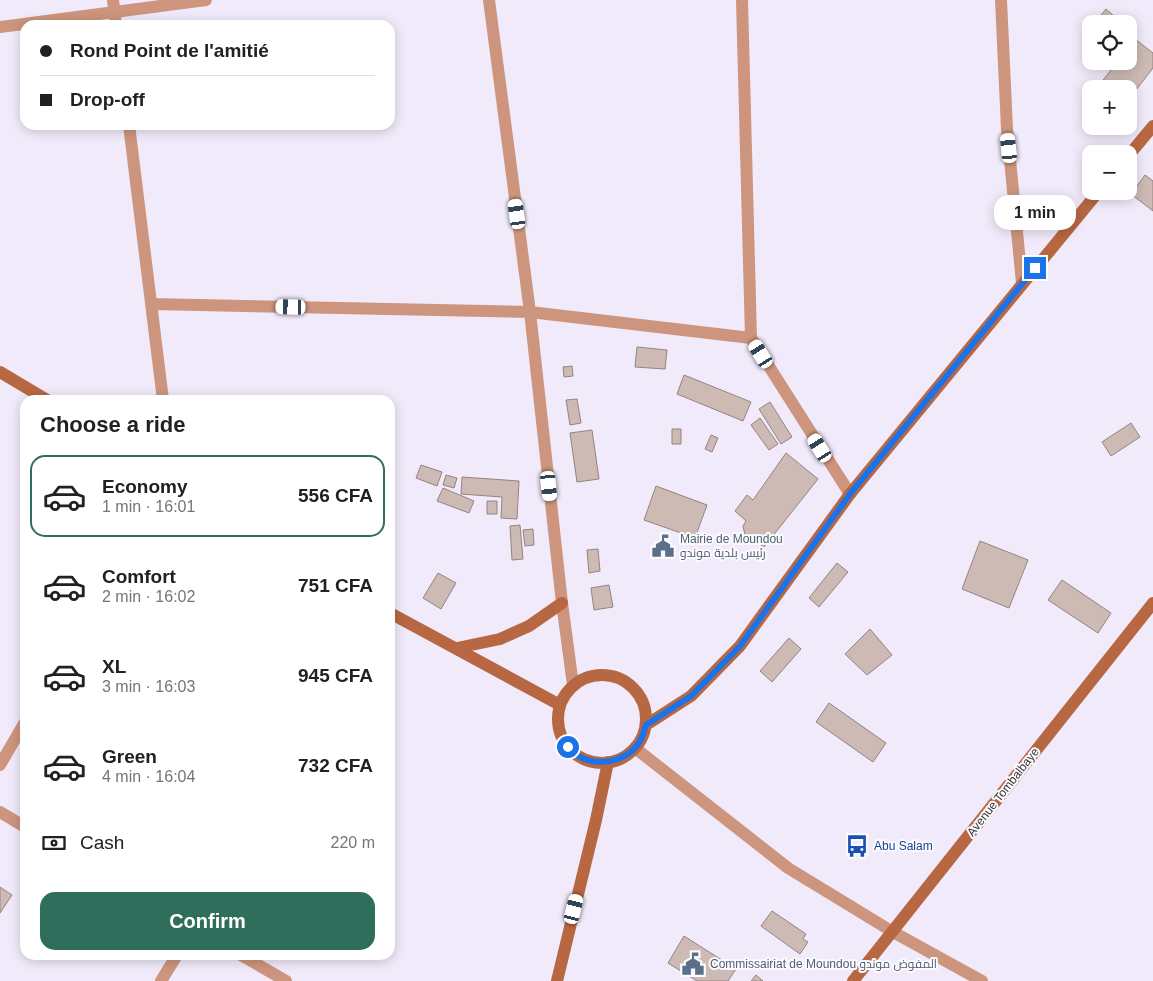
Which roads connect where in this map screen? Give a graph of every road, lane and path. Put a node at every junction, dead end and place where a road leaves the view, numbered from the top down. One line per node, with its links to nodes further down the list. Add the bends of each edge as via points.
1 (206, 0): 5 (street)
2 (489, 0): 16 (street)
3 (742, 0): 17 (street)
4 (1001, 0): 14 (street, via 1007,129)
5 (114, 6): 6 (street); 7 (street)
6 (38, 20)
7 (115, 20)
8 (20, 23): 9 (street)
9 (0, 27)
10 (1153, 126): 12 (street)
11 (130, 130): 15 (street)
12 (1137, 145)
13 (1092, 200): 14 (street)
14 (1022, 284): 21 (street)
15 (152, 304): 16 (street); 20 (street)
16 (530, 312): 17 (street); 22 (street)
17 (751, 338): 21 (street)
18 (0, 372): 19 (street)
19 (39, 395)
20 (162, 395)
21 (850, 494): 28 (street, via 740,646 691,696)
22 (562, 602): 25 (street, via 529,626 500,639); 26 (street)
23 (1153, 603): 35 (street, Avenue Tombalbaye)
24 (395, 616): 25 (street)
25 (457, 648): 27 (street)
26 (573, 685): 27 (street); 28 (street, via 589,676 606,675 623,680 637,692 644,708)
27 (560, 705): 31 (street, via 560,734 568,747 579,757 593,762)
28 (646, 725): 30 (street)
29 (20, 731): 32 (street)
30 (635, 748): 31 (street, via 623,758); 35 (street, via 788,868)
31 (608, 762): 40 (street)
32 (0, 765)
33 (0, 812): 34 (street)
34 (20, 824)
35 (893, 932): 41 (street, Avenue Tombalbaye); 42 (street)
36 (174, 960): 38 (street)
37 (250, 960): 39 (street)
38 (161, 981)
39 (286, 981)
40 (557, 981)
41 (853, 981)
42 (982, 981)

